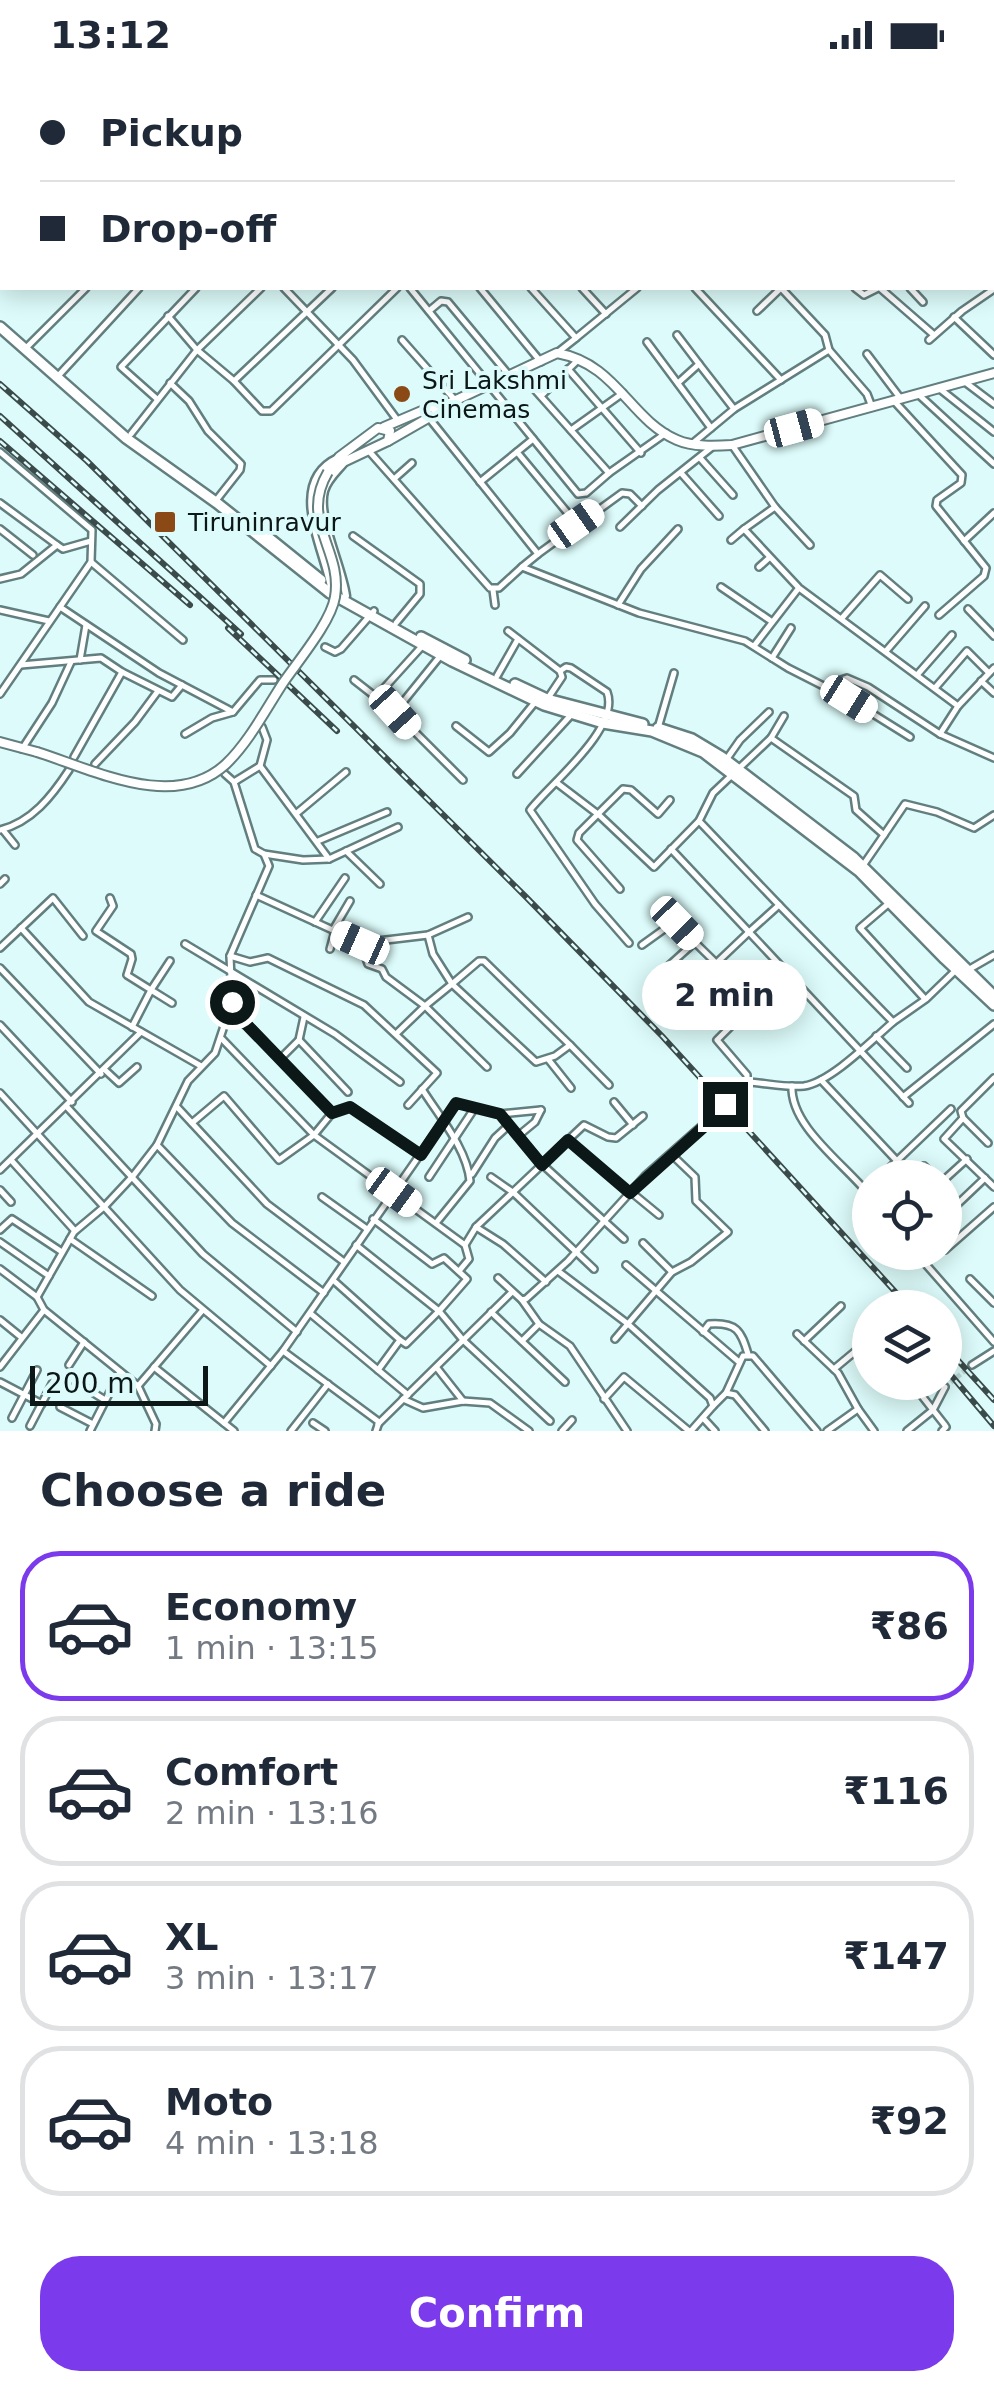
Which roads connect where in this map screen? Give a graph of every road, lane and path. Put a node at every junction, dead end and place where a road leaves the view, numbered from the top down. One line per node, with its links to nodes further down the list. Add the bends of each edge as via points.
1 (84, 290): 32 (street)
2 (137, 290): 43 (street)
3 (194, 290): 24 (street)
4 (259, 290): 33 (street)
5 (286, 290): 20 (street)
6 (330, 290): 20 (street)
7 (395, 290): 31 (street)
8 (412, 290): 21 (street)
9 (482, 290): 39 (street)
10 (533, 290): 28 (street)
11 (584, 290): 23 (street)
12 (632, 290): 23 (street)
13 (698, 290): 46 (street)
14 (779, 290): 22 (street)
15 (783, 290): 34 (street, via 824,335)
16 (881, 290): 25 (street, via 932,337)
17 (912, 290): 19 (street)
18 (990, 290): 25 (street)
19 (923, 302)
20 (308, 311): 31 (street); 47 (street)
21 (429, 311): 45 (street, via 448,302); 51 (street)
22 (757, 311)
23 (606, 314): 28 (street)
24 (168, 316): 33 (street); 56 (street, via 121,366)
25 (954, 317): 37 (street)
26 (0, 324): 32 (highway)
27 (677, 335): 40 (street)
28 (576, 338): 35 (street)
29 (402, 340): 57 (street)
30 (647, 342): 50 (street)
31 (338, 344): 47 (street, via 271,411 262,411); 65 (street)
32 (26, 348): 43 (highway); 127 (highway, via 126,438 314,582)
33 (197, 350): 47 (street); 49 (street)
34 (828, 350): 46 (street); 60 (street)
35 (557, 353): 38 (main road); 39 (main road)
36 (867, 354): 58 (street)
37 (994, 354)
38 (580, 358): 41 (street); 53 (main road)
39 (542, 362): 42 (main road)
40 (699, 364): 50 (street); 63 (street)
41 (568, 370): 55 (street); 62 (street)
42 (520, 372): 45 (main road); 55 (street)
43 (59, 375): 70 (highway)
44 (992, 375): 48 (main road)
45 (510, 377): 51 (main road)
46 (781, 380): 63 (street)
47 (234, 381)
48 (965, 382): 52 (main road); 59 (street)
49 (170, 383): 56 (street); 90 (street, via 241,464)
50 (678, 383): 67 (street)
51 (490, 385): 57 (main road); 72 (street)
52 (940, 389): 54 (main road); 69 (street)
53 (623, 393): 62 (street); 71 (main road)
54 (918, 394): 58 (main road); 84 (street)
55 (541, 396): 68 (street)
56 (158, 399): 70 (street)
57 (455, 400): 61 (main road)
58 (897, 400): 60 (main road); 104 (street, via 962,475 935,502)
59 (994, 404)
60 (872, 407): 75 (main road)
61 (438, 408): 64 (main road); 65 (main road)
62 (602, 408): 68 (street); 80 (street)
63 (734, 409): 67 (street)
64 (429, 418): 73 (main road); 88 (street)
65 (398, 421): 66 (main road)
66 (384, 427): 73 (main road); 82 (main road)
67 (711, 428): 74 (street)
68 (572, 430): 85 (street)
69 (994, 432)
70 (130, 434): 90 (highway)
71 (666, 434): 74 (main road); 80 (street)
72 (534, 439): 79 (street); 85 (street, via 578,494)
73 (388, 441): 77 (main road)
74 (693, 443): 76 (main road)
75 (732, 445): 76 (main road); 93 (street)
76 (713, 446): 81 (street)
77 (368, 450): 82 (main road); 87 (street)
78 (0, 452): 105 (street, via 92,530)
79 (517, 452): 88 (street); 97 (street)
80 (641, 453): 85 (street)
81 (700, 458): 86 (street); 89 (street)
82 (342, 460): 115 (street, via 316,476 310,502); 119 (street, via 323,494); 183 (main road, bridge, via 317,491 332,563 332,608 227,763 198,783 170,788)
83 (412, 463): 87 (street)
84 (994, 464)
85 (609, 473)
86 (681, 473): 92 (street); 96 (street)
87 (394, 479): 118 (street)
88 (480, 482): 108 (street)
89 (734, 495)
90 (218, 498): 115 (highway)
91 (4, 505): 95 (street); 106 (street)
92 (642, 506): 97 (street, via 622,492); 98 (street)
93 (775, 507): 100 (street); 107 (street)
94 (994, 513): 104 (street)
95 (0, 516)
96 (719, 516)
97 (576, 524): 108 (street)
98 (620, 528)
99 (0, 529): 109 (street)
100 (744, 529): 103 (street); 110 (street)
101 (678, 530): 122 (street, via 641,568)
102 (354, 536): 132 (street, via 420,584 420,594)
103 (730, 540)
104 (964, 540): 128 (street, via 986,572)
105 (92, 541): 106 (street); 111 (street)
106 (56, 545): 114 (street, via 21,574)
107 (810, 545)
108 (538, 554): 112 (street)
109 (33, 555)
110 (769, 558): 113 (street); 117 (street)
111 (91, 562): 124 (street); 139 (street)
112 (522, 567): 118 (street); 122 (street)
113 (759, 567)
114 (0, 579)
115 (330, 587): 119 (highway)
116 (721, 588): 131 (street)
117 (799, 588): 129 (street); 131 (street)
118 (493, 590): 121 (street)
119 (346, 596): 127 (highway)
120 (908, 598): 129 (street, via 880,575)
121 (495, 604)
122 (618, 605): 142 (street)
123 (925, 606): 144 (street)
124 (60, 607): 130 (street); 133 (street)
125 (968, 609): 138 (street)
126 (0, 610): 130 (street)
127 (373, 613): 132 (highway); 141 (highway); 143 (street, via 341,649)
128 (940, 616)
129 (842, 618): 144 (street)
130 (50, 621): 149 (street)
131 (771, 621): 142 (street)
132 (396, 623): 155 (highway)
133 (86, 625): 147 (street); 159 (street)
134 (790, 628): 146 (street)
135 (508, 631): 140 (street)
136 (529, 632): 140 (street)
137 (952, 635): 154 (street)
138 (994, 636)
139 (183, 640)
140 (520, 641): 151 (street); 155 (street)
141 (424, 644): 145 (highway); 165 (street)
142 (754, 646): 146 (street)
143 (324, 647)
144 (886, 650): 154 (street)
145 (441, 654): 166 (highway); 169 (street)
146 (772, 658): 161 (street)
147 (80, 660): 148 (street); 152 (street, via 101,658)
148 (71, 662): 149 (street); 183 (street)
149 (21, 665): 164 (street)
150 (992, 670): 158 (street); 160 (street, via 967,651)
151 (560, 671): 166 (street); 173 (street, via 571,668 607,692)
152 (122, 672): 162 (street); 184 (street)
153 (674, 673): 176 (street)
154 (917, 675): 160 (street)
155 (496, 676): 166 (highway)
156 (274, 680): 168 (street, via 260,680)
157 (354, 680): 165 (street)
158 (981, 681): 163 (street); 167 (street)
159 (182, 684): 162 (street, via 172,697); 168 (street)
160 (934, 688): 167 (street)
161 (834, 690): 178 (street, via 847,678); 179 (street)
162 (158, 691): 187 (street)
163 (994, 693)
164 (0, 694)
165 (376, 698): 169 (street)
166 (542, 702): 171 (highway); 173 (highway); 175 (street, via 489,752)
167 (958, 706): 178 (street)
168 (234, 712): 177 (street)
169 (395, 712): 194 (street)
170 (769, 712): 186 (street)
171 (572, 714): 173 (highway); 193 (street)
172 (784, 716): 180 (street)
173 (604, 719): 176 (highway); 190 (highway, via 688,744); 196 (street)
174 (262, 726): 188 (street, via 267,740)
175 (456, 726)
176 (658, 728): 186 (highway, via 692,738)
177 (185, 734)
178 (940, 734): 185 (street)
179 (910, 737)
180 (771, 738): 190 (street); 205 (street, via 854,796 856,810)
181 (0, 742): 183 (main road)
182 (994, 745): 185 (street)
183 (22, 748)
184 (74, 757)
185 (991, 757)
186 (726, 760): 190 (highway)
187 (95, 764)
188 (260, 766): 195 (street); 199 (street)
189 (68, 770): 204 (street, via 52,796 21,823)
190 (735, 771): 202 (street, via 713,793); 212 (highway)
191 (346, 772): 199 (street)
192 (225, 774): 195 (street)
193 (517, 774)
194 (462, 780)
195 (234, 782): 210 (street, via 255,849)
196 (556, 783): 200 (street); 230 (street, via 532,814)
197 (670, 800): 200 (street, via 658,814 626,788)
198 (387, 812): 206 (street)
199 (296, 813): 206 (street)
200 (598, 815): 208 (street, via 654,866); 215 (street, via 578,840)
201 (994, 816): 205 (street, via 974,828 906,804)
202 (699, 822): 208 (street); 220 (street)
203 (398, 827): 209 (street)
204 (1, 830): 207 (street)
205 (884, 835): 212 (street)
206 (318, 841): 211 (street)
207 (16, 844)
208 (671, 849): 225 (street)
209 (346, 851): 211 (street); 214 (street)
210 (264, 854): 211 (street); 216 (street, via 269,866)
211 (330, 859)
212 (862, 868): 219 (highway); 241 (highway)
213 (346, 878): 222 (street)
214 (380, 884)
215 (620, 889)
216 (256, 895): 222 (street); 236 (street)
217 (110, 898): 244 (street, via 113,906 96,931 130,954 127,974)
218 (350, 900): 224 (street)
219 (890, 902): 241 (highway); 247 (street, via 860,928)
220 (779, 906): 225 (street); 253 (street)
221 (468, 917): 226 (street)
222 (314, 922): 224 (street)
223 (21, 928): 227 (street, via 52,898); 231 (street); 256 (street, via 89,1002)
224 (334, 931): 229 (street); 234 (street)
225 (749, 932): 238 (street); 263 (street)
226 (428, 935): 229 (street); 243 (street)
227 (83, 936)
228 (694, 942): 233 (street, via 670,922); 238 (street); 242 (street)
229 (360, 943): 250 (street, via 368,964)
230 (629, 943)
231 (1, 944)
232 (185, 944): 240 (street)
233 (642, 946)
234 (330, 949)
235 (994, 955): 241 (street)
236 (230, 956): 240 (street); 258 (street, via 268,958 364,1006)
237 (170, 962): 244 (street)
238 (716, 963): 245 (street); 274 (street, via 728,970 732,994 745,1012 717,1040)
239 (0, 968): 270 (street)
240 (229, 972): 251 (street); 252 (street)
241 (962, 972): 246 (highway); 247 (street); 249 (highway)
242 (653, 980)
243 (452, 984): 250 (street); 262 (street, via 484,961); 264 (street, via 520,1051 536,1062)
244 (152, 990): 248 (street); 256 (street)
245 (686, 992)
246 (994, 996)
247 (926, 999): 253 (street)
248 (172, 1003)
249 (994, 1005)
250 (425, 1006): 258 (street); 268 (street)
251 (230, 1011): 260 (street); 265 (street)
252 (304, 1017): 261 (street); 273 (street)
253 (893, 1022): 259 (street)
254 (994, 1024): 281 (street)
255 (0, 1025): 284 (street)
256 (132, 1026): 257 (street)
257 (142, 1032): 266 (street); 270 (street)
258 (397, 1033): 278 (street, via 437,1073)
259 (876, 1036): 263 (street); 269 (street)
260 (222, 1039): 266 (street); 298 (street)
261 (299, 1040): 265 (street); 279 (street)
262 (570, 1045): 264 (street); 275 (street)
263 (860, 1050): 272 (street); 281 (street)
264 (548, 1059): 277 (street)
265 (280, 1060): 289 (street)
266 (201, 1066): 286 (street)
267 (137, 1067): 270 (street, via 119,1083)
268 (488, 1068)
269 (907, 1068)
270 (103, 1072): 284 (street)
271 (994, 1078): 292 (street, via 961,1111)
272 (820, 1080): 276 (street); 308 (street)
273 (400, 1082)
274 (748, 1082): 276 (street); 304 (street)
275 (609, 1085)
276 (792, 1086): 318 (street, via 792,1106)
277 (571, 1088)
278 (422, 1089): 285 (street); 294 (street)
279 (348, 1092)
280 (0, 1093): 297 (street)
281 (903, 1097): 283 (street)
282 (614, 1102): 295 (street)
283 (910, 1103)
284 (70, 1105): 297 (street); 313 (street)
285 (408, 1105)
286 (177, 1107): 293 (street); 303 (street)
287 (951, 1108): 309 (street)
288 (474, 1109): 290 (street); 294 (street, via 456,1103); 300 (street)
289 (332, 1113): 298 (street); 305 (street, via 350,1107)
290 (500, 1114): 296 (street); 299 (street, via 541,1110)
291 (643, 1116): 295 (street)
292 (963, 1118): 302 (street); 306 (street, via 944,1138)
293 (192, 1123): 298 (street, via 224,1096 280,1160); 346 (street, via 267,1204)
294 (443, 1124): 300 (street); 305 (street)
295 (632, 1124): 301 (street, via 612,1138 584,1125)
296 (509, 1125): 299 (street); 314 (street)
297 (38, 1135): 307 (street); 327 (street)
298 (314, 1135): 321 (street)
299 (518, 1136): 311 (street)
300 (453, 1139): 314 (street); 315 (street)
301 (568, 1140): 311 (street); 322 (street)
302 (988, 1143)
303 (158, 1145): 313 (street); 361 (street, via 232,1223)
304 (671, 1154): 322 (street); 353 (street, via 695,1177 696,1200 728,1232)
305 (421, 1155): 321 (street)
306 (967, 1159): 310 (street); 317 (street)
307 (10, 1160): 312 (street); 336 (street)
308 (896, 1160)
309 (898, 1160)
310 (962, 1163)
311 (542, 1165): 323 (street); 331 (street)
312 (1, 1166)
313 (133, 1176): 327 (street); 375 (street, via 203,1254)
314 (471, 1176): 332 (street)
315 (429, 1177)
316 (491, 1178): 323 (street)
317 (985, 1178): 319 (street); 325 (street)
318 (852, 1179)
319 (994, 1186)
320 (0, 1190): 326 (street)
321 (394, 1192): 330 (street); 332 (street)
322 (630, 1192): 329 (street); 331 (street)
323 (514, 1193): 334 (street); 345 (street)
324 (322, 1197): 333 (street)
325 (962, 1200)
326 (11, 1202)
327 (105, 1206): 336 (street); 368 (street)
328 (994, 1207): 337 (street)
329 (659, 1214)
330 (373, 1219): 333 (street); 351 (street, via 432,1264 444,1258)
331 (603, 1222): 339 (street); 345 (street)
332 (436, 1223): 343 (street)
333 (367, 1228): 342 (street)
334 (476, 1228): 343 (street); 358 (street)
335 (0, 1230): 344 (street, via 12,1219)
336 (75, 1231): 338 (street)
337 (962, 1235)
338 (70, 1239): 344 (street); 362 (street)
339 (624, 1239)
340 (0, 1242): 354 (street)
341 (642, 1243): 353 (street)
342 (356, 1245): 346 (street); 369 (street)
343 (465, 1245): 351 (street, via 469,1259)
344 (62, 1252): 354 (street)
345 (576, 1253): 349 (street); 352 (street)
346 (344, 1262): 357 (street)
347 (626, 1265): 359 (street)
348 (0, 1268): 363 (street)
349 (594, 1268)
350 (932, 1270): 385 (street)
351 (458, 1271): 369 (street, via 467,1280)
352 (558, 1271): 358 (street); 374 (street)
353 (672, 1272): 359 (street)
354 (50, 1276): 363 (street)
355 (498, 1278): 360 (street)
356 (970, 1279): 365 (street)
357 (333, 1280): 361 (street); 380 (street)
358 (546, 1282): 364 (street)
359 (656, 1291): 374 (street); 376 (street)
360 (512, 1292): 364 (street); 370 (street)
361 (324, 1293): 371 (street)
362 (152, 1296)
363 (38, 1298): 367 (street)
364 (522, 1300): 373 (street)
365 (994, 1303)
366 (841, 1306): 382 (street)
367 (44, 1310): 378 (street); 384 (street)
368 (202, 1311): 393 (street); 395 (street)
369 (439, 1311): 380 (street, via 413,1340); 381 (street)
370 (491, 1312): 381 (street); 383 (street)
371 (310, 1314): 375 (street); 399 (street)
372 (0, 1320): 378 (street)
373 (539, 1324): 383 (street); 410 (street, via 570,1346)
374 (628, 1324): 379 (street); 416 (street)
375 (297, 1332): 387 (street)
376 (703, 1332): 389 (street, via 710,1324 731,1326 745,1338); 390 (street)
377 (797, 1334): 382 (street)
378 (22, 1337): 394 (street)
379 (614, 1338)
380 (400, 1340): 399 (street)
381 (463, 1340): 396 (street); 423 (street)
382 (804, 1340): 397 (street)
383 (522, 1341): 404 (street)
384 (84, 1342): 391 (street); 400 (street)
385 (994, 1342)
386 (994, 1350): 392 (street)
387 (283, 1351): 393 (street); 405 (street)
388 (852, 1354): 397 (street)
389 (748, 1355): 390 (street); 440 (street)
390 (739, 1362): 407 (street)
391 (70, 1365)
392 (972, 1365)
393 (272, 1366): 426 (street)
394 (0, 1367)
395 (154, 1367): 406 (street); 426 (street)
396 (437, 1368): 409 (street); 412 (street)
397 (834, 1369): 418 (street)
398 (38, 1370): 408 (street)
399 (378, 1370): 409 (street)
400 (120, 1372): 406 (street); 411 (street)
401 (71, 1379): 411 (street)
402 (54, 1380): 415 (street)
403 (0, 1382): 408 (street)
404 (565, 1382)
405 (328, 1384): 424 (street); 431 (street)
406 (138, 1386): 429 (street)
407 (726, 1393): 416 (street); 439 (street, via 735,1394)
408 (24, 1395): 415 (street); 420 (street)
409 (405, 1397): 412 (street, via 422,1408); 424 (street)
410 (604, 1399): 436 (street); 437 (street, via 624,1377)
411 (105, 1400): 428 (street)
412 (463, 1400): 434 (street, via 490,1403)
413 (925, 1400): 419 (street)
414 (938, 1400): 419 (street)
415 (42, 1404): 427 (street)
416 (713, 1406): 421 (street)
417 (60, 1407): 428 (street)
418 (858, 1409): 441 (street); 442 (street)
419 (933, 1410): 443 (street); 444 (street)
420 (12, 1418)
421 (703, 1418): 437 (street); 438 (street)
422 (572, 1420): 435 (street)
423 (550, 1421)
424 (379, 1422): 433 (street)
425 (313, 1423): 432 (street)
426 (224, 1424): 430 (street)
427 (30, 1426)
428 (91, 1428)
429 (155, 1431)
430 (234, 1431)
431 (291, 1431)
432 (325, 1431)
433 (375, 1431)
434 (528, 1431)
435 (562, 1431)
436 (627, 1431)
437 (690, 1431)
438 (715, 1431)
439 (765, 1431)
440 (817, 1431)
441 (828, 1431)
442 (874, 1431)
443 (907, 1431)
444 (942, 1431)

